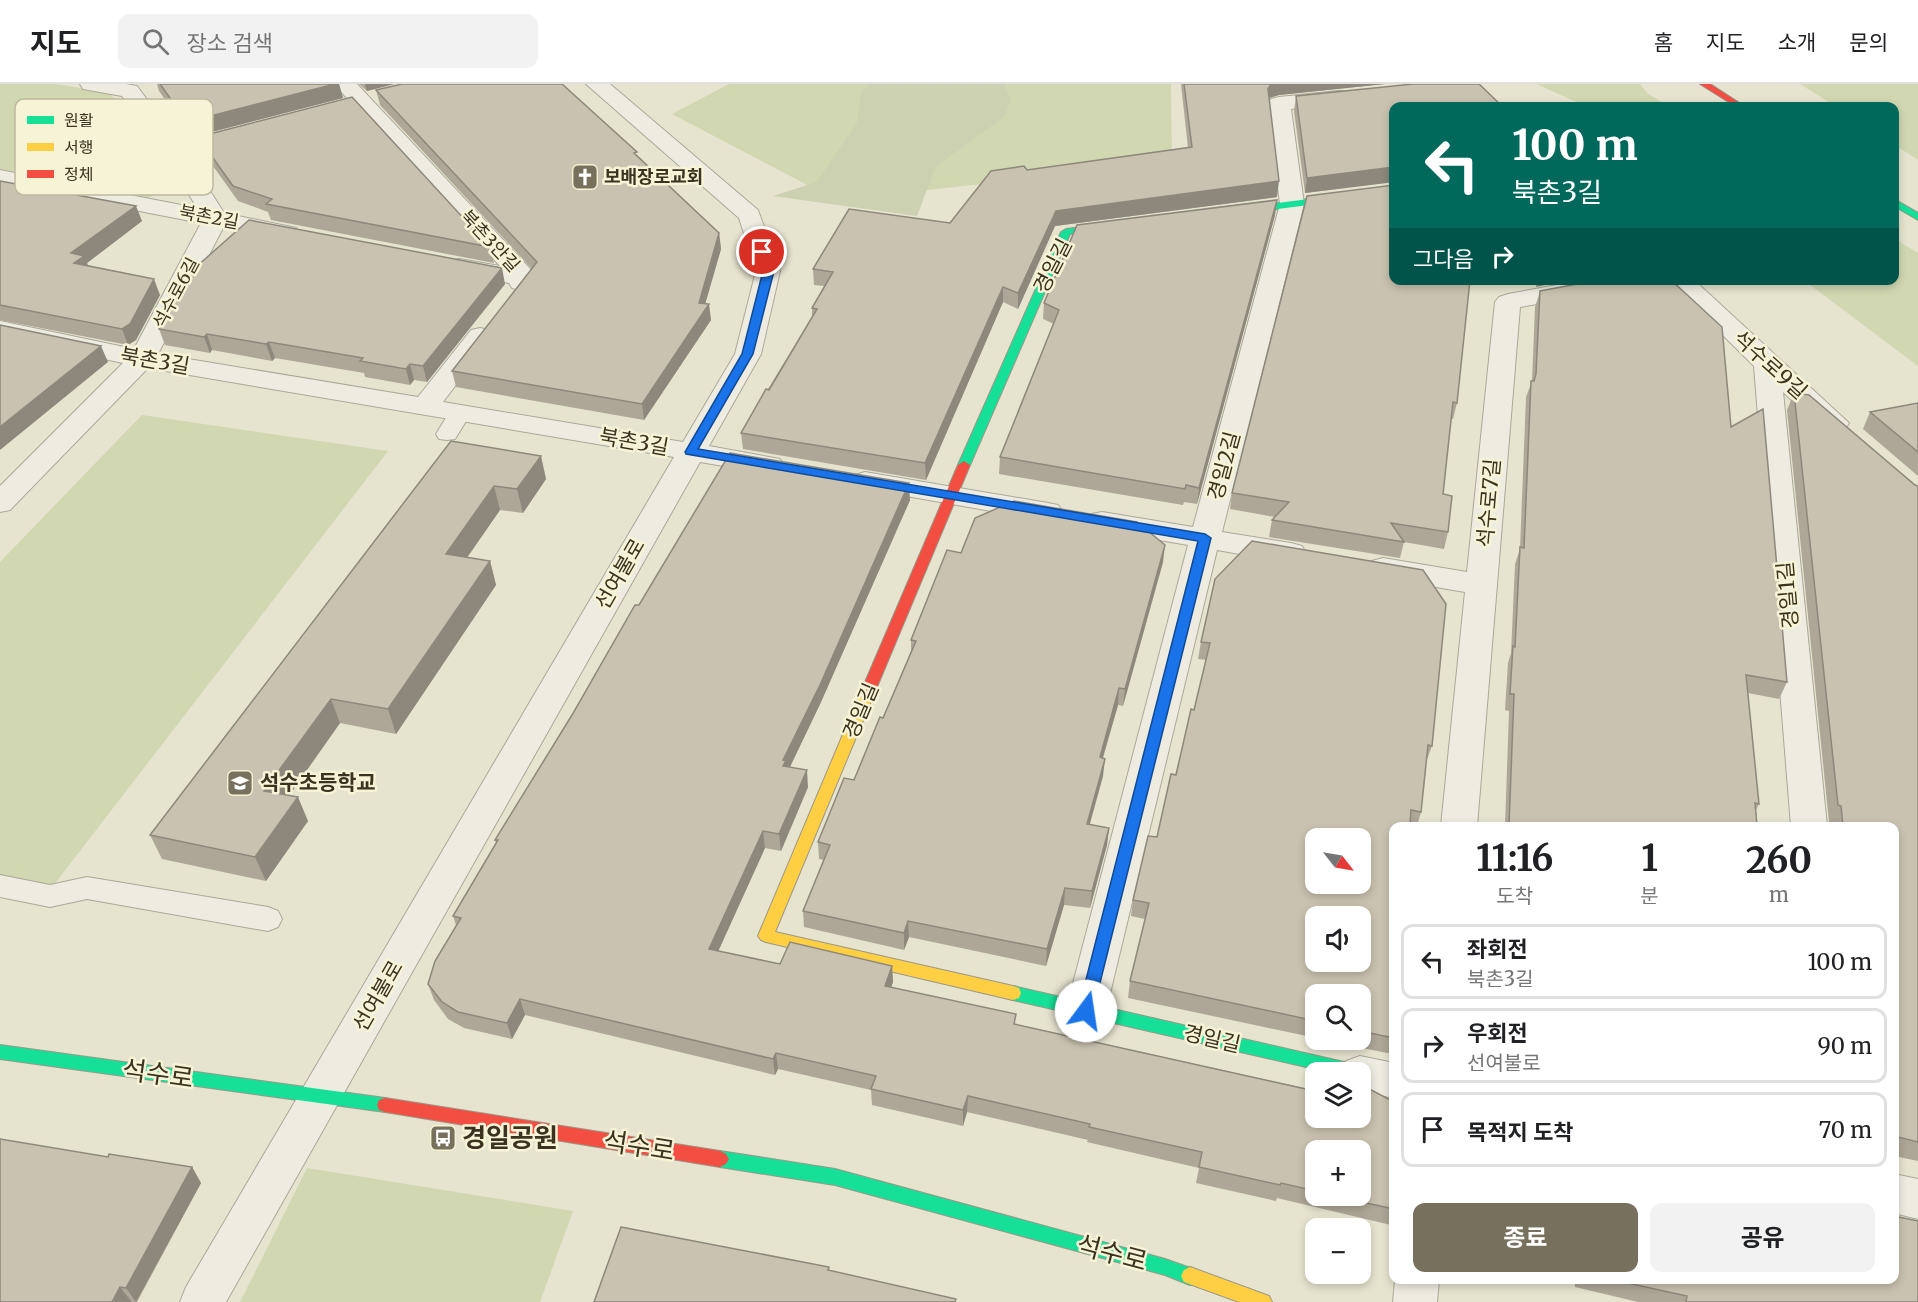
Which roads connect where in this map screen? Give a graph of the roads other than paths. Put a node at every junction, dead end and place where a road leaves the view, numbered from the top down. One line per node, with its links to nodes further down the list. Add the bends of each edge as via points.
1 (92, 84): 6 (street, via 129,91)
2 (597, 84): 29 (street, 선여불로, via 750,215 768,271 748,354)
3 (1704, 84): 7 (street)
4 (1362, 95): 13 (street, 경일2길, via 1279,104)
5 (357, 97): 23 (street, 북촌3안길)
6 (135, 99)
7 (1733, 102)
8 (0, 177): 9 (street, 북촌2길)
9 (15, 180)
10 (1389, 191): 13 (street)
11 (92, 195): 17 (street, 북촌2길)
12 (201, 195): 17 (street)
13 (1292, 204): 15 (street); 34 (street, 경일2길)
14 (1899, 205): 16 (street)
15 (1213, 214)
16 (1918, 217)
17 (215, 219): 19 (street, 북촌2길); 25 (street, 석수로6길)
18 (1134, 224): 32 (street, 경일길, via 1066,232)
19 (307, 236)
20 (433, 261): 23 (street)
21 (1602, 285): 37 (street, 석수로7길, via 1508,302)
22 (1684, 285): 26 (street, 석수로9길)
23 (511, 297): 27 (street)
24 (0, 328): 25 (street, 북촌3길)
25 (142, 359): 27 (street, 북촌3길); 33 (street, 석수로6길)
26 (1767, 364): 28 (street, 석수로9길); 39 (street, 경일1길)
27 (425, 407): 29 (street, 북촌3길, via 454,423)
28 (1859, 443)
29 (691, 452): 30 (street, 북촌3길); 47 (street, 선여불로)
30 (799, 470)
31 (834, 476): 32 (street)
32 (951, 495): 34 (street); 42 (street, 경일길, via 766,936)
33 (0, 503)
34 (1205, 538): 35 (street); 42 (street, 경일2길)
35 (1320, 558)
36 (1355, 564): 37 (street)
37 (1482, 585): 38 (street, 석수로7길)
38 (1460, 822)
39 (1809, 822)
40 (0, 886): 41 (lane, via 50,896 87,888)
41 (268, 919)
42 (1086, 1011): 44 (street, 경일길)
43 (0, 1052): 47 (street, 석수로)
44 (1311, 1062)
45 (1371, 1076): 46 (street, 경일길)
46 (1389, 1080)
47 (320, 1095): 51 (street, 선여불로); 52 (street, 석수로, via 835,1177 1164,1267)
48 (1899, 1194): 49 (street)
49 (1918, 1199)
50 (1417, 1284): 53 (street)
51 (202, 1302)
52 (1263, 1302)
53 (1415, 1302)

